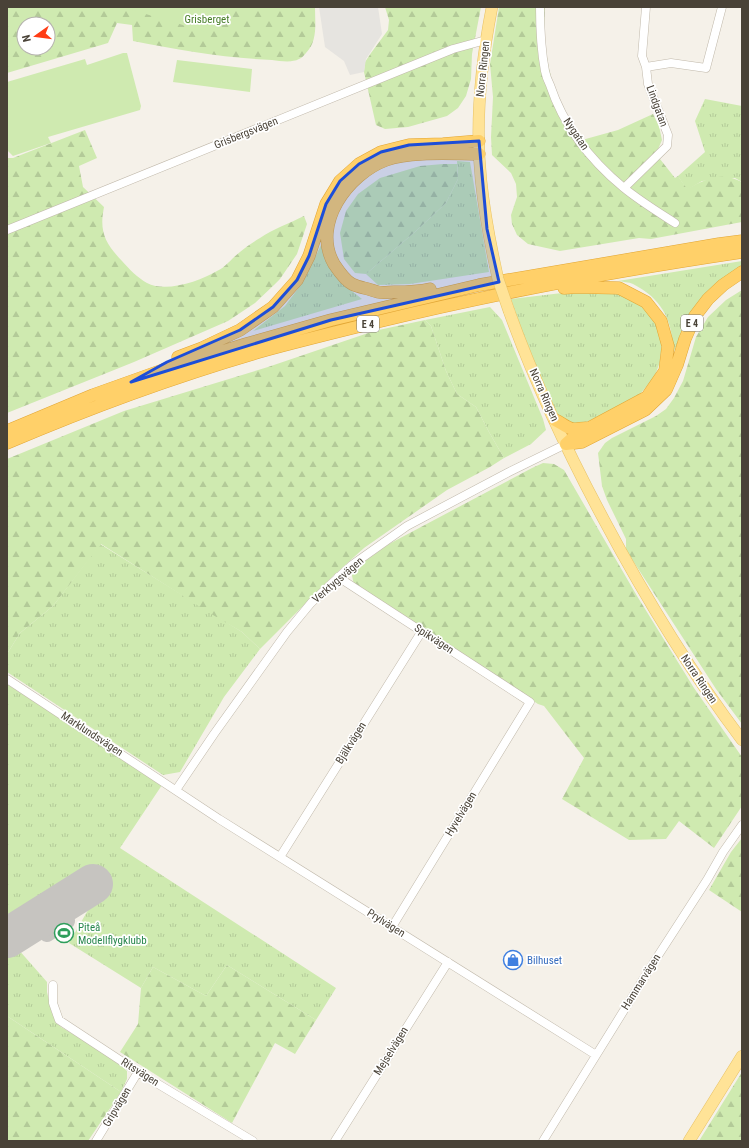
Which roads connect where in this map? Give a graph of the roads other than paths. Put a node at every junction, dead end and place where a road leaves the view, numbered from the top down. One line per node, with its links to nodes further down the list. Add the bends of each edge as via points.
1 (492, 7): 5 (main road, Norra Ringen)
2 (540, 7): 9 (street, Nygatan, via 545,72 555,102 573,134 596,163)
3 (646, 7): 6 (street, Lindgatan, via 642,56)
4 (722, 7): 6 (street, via 706,68 670,63)
5 (486, 40): 7 (main road, Norra Ringen, via 479,112); 11 (street, Grisbergsvägen, via 453,49)
6 (646, 67): 9 (street, Lindgatan, via 648,84 668,135 667,146)
7 (479, 141): 8 (main road, Norra Ringen); 17 (highway, E 4, via 409,145 381,152 359,164 340,180 326,204 310,256 297,280 273,307 240,330 167,362)
8 (480, 154): 15 (highway, E 4, via 408,155 386,160 374,166 350,184 341,195 327,233 330,257 337,269 352,284 380,293 418,292 454,285); 18 (main road, Norra Ringen, bridge, via 488,229 498,279 532,370)
9 (624, 188): 10 (street, Nygatan)
10 (675, 223)
11 (7, 230)
12 (742, 241): 15 (highway, E 4)
13 (742, 252): 16 (highway, E 4)
14 (742, 272): 22 (highway, E 4, via 708,299 695,316 666,390 645,410 582,442)
15 (478, 285): 17 (highway, E 4, via 331,320 246,344)
16 (521, 290): 19 (highway, E 4, via 619,288 646,302 661,321 668,346 665,371 647,397); 21 (highway, E 4, via 413,313 259,352 97,407)
17 (131, 382): 20 (highway, E 4, via 92,395)
18 (555, 420): 19 (highway, via 569,428); 22 (main road, Norra Ringen)
19 (587, 429): 22 (highway, E 4)
20 (7, 431)
21 (7, 443)
22 (566, 444): 23 (street, Verktygsvägen, via 406,526); 27 (main road, Norra Ringen, via 647,598)
23 (338, 577): 24 (street, Spikvägen); 28 (street, Verktygsvägen, via 311,603 287,632)
24 (422, 631): 26 (street, Spikvägen); 30 (street, Bjälkvägen)
25 (7, 679): 28 (street, Marklundsvägen)
26 (530, 702): 31 (street, Hyvelvägen)
27 (742, 740)
28 (176, 790): 30 (street, Prylvägen)
29 (742, 825): 34 (street, Hammarvägen)
30 (280, 856): 31 (street, Prylvägen)
31 (392, 927): 32 (street, Prylvägen)
32 (448, 962): 34 (street, Prylvägen); 39 (street, Mejselvägen)
33 (53, 986): 36 (street, Ritsvägen, via 53,1003 59,1020)
34 (596, 1055): 40 (street, Hammarvägen)
35 (742, 1056): 41 (main road)
36 (138, 1072): 37 (street, Gripvägen); 38 (street, Ritsvägen)
37 (96, 1141)
38 (253, 1141)
39 (335, 1141)
40 (543, 1141)
41 (689, 1141)

